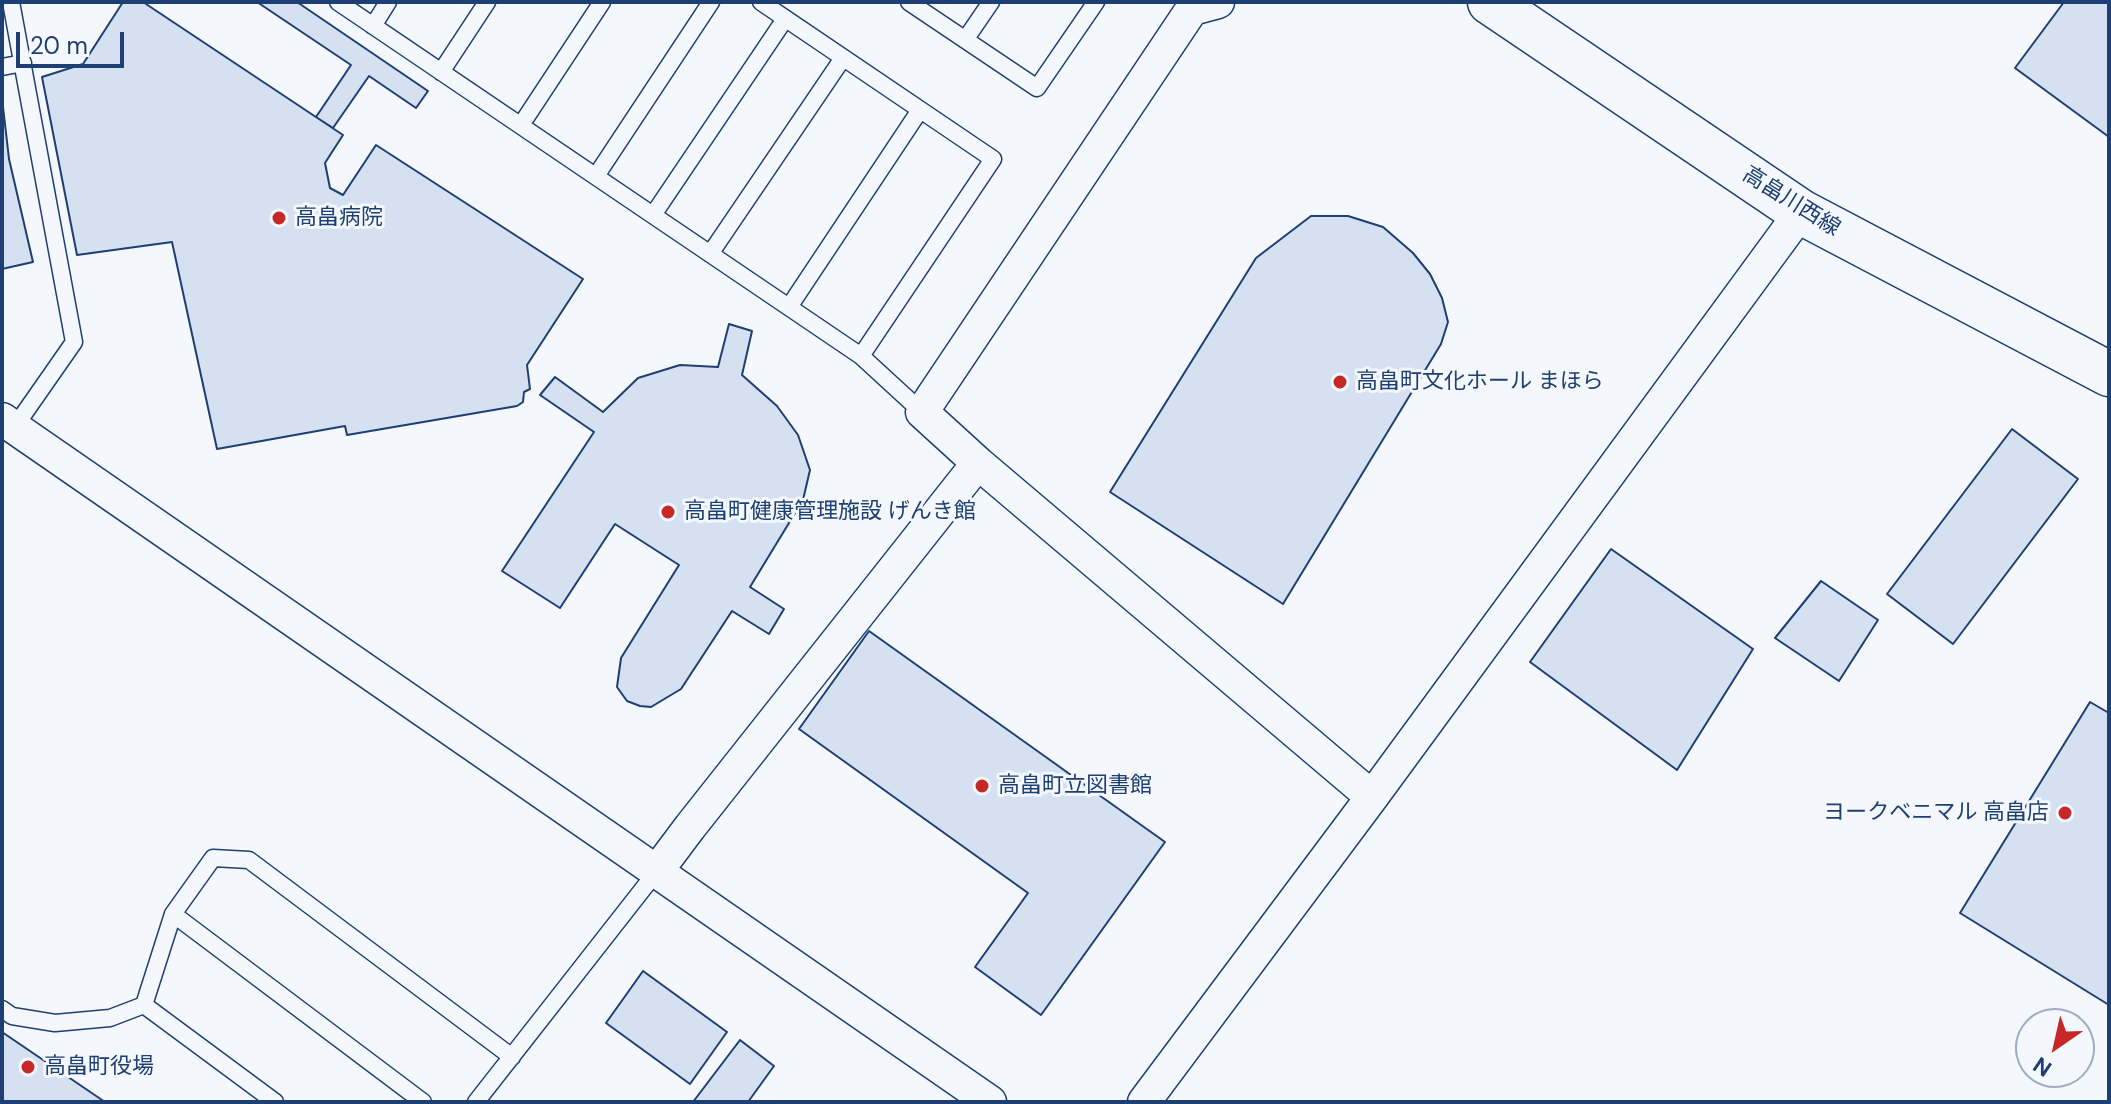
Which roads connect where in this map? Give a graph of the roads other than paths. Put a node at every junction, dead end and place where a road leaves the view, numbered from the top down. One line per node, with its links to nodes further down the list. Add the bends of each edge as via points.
1 (11, 2): 17 (lane)
2 (338, 2): 14 (lane)
3 (388, 2): 14 (lane)
4 (487, 2): 19 (lane)
5 (602, 2): 21 (lane)
6 (711, 2): 22 (lane)
7 (761, 2): 13 (lane)
8 (909, 2): 15 (lane)
9 (991, 2): 15 (lane)
10 (1096, 2): 15 (lane, via 1037,88)
11 (1218, 2): 29 (street, via 1192,9)
12 (1490, 2): 23 (main road, 高畠川西線)
13 (785, 19): 16 (lane); 24 (lane)
14 (373, 26): 19 (lane)
15 (965, 40)
16 (843, 58): 20 (lane); 25 (lane)
17 (23, 63): 18 (lane); 30 (lane, via 74,342)
18 (2, 67)
19 (441, 72): 21 (lane)
20 (920, 110): 26 (lane); 27 (lane, via 993,159)
21 (521, 125): 22 (lane)
22 (596, 176): 24 (lane)
23 (1801, 212): 28 (main road, 高畠川西線); 32 (street)
24 (653, 215): 25 (lane)
25 (710, 254): 26 (lane)
26 (789, 307): 27 (lane)
27 (861, 356): 29 (lane)
28 (2109, 374)
29 (922, 412): 31 (street)
30 (8, 423): 33 (street)
31 (978, 463): 32 (street); 33 (street)
32 (1372, 797): 42 (street)
33 (657, 871): 37 (lane); 41 (street)
34 (173, 914): 35 (lane); 37 (lane, via 213,858 249,860); 39 (lane)
35 (144, 1005): 36 (lane, via 110,1018 55,1023 12,1016); 38 (lane)
36 (2, 1009)
37 (512, 1057): 40 (lane)
38 (275, 1102)
39 (423, 1102)
40 (476, 1102)
41 (990, 1102)
42 (1144, 1102)

